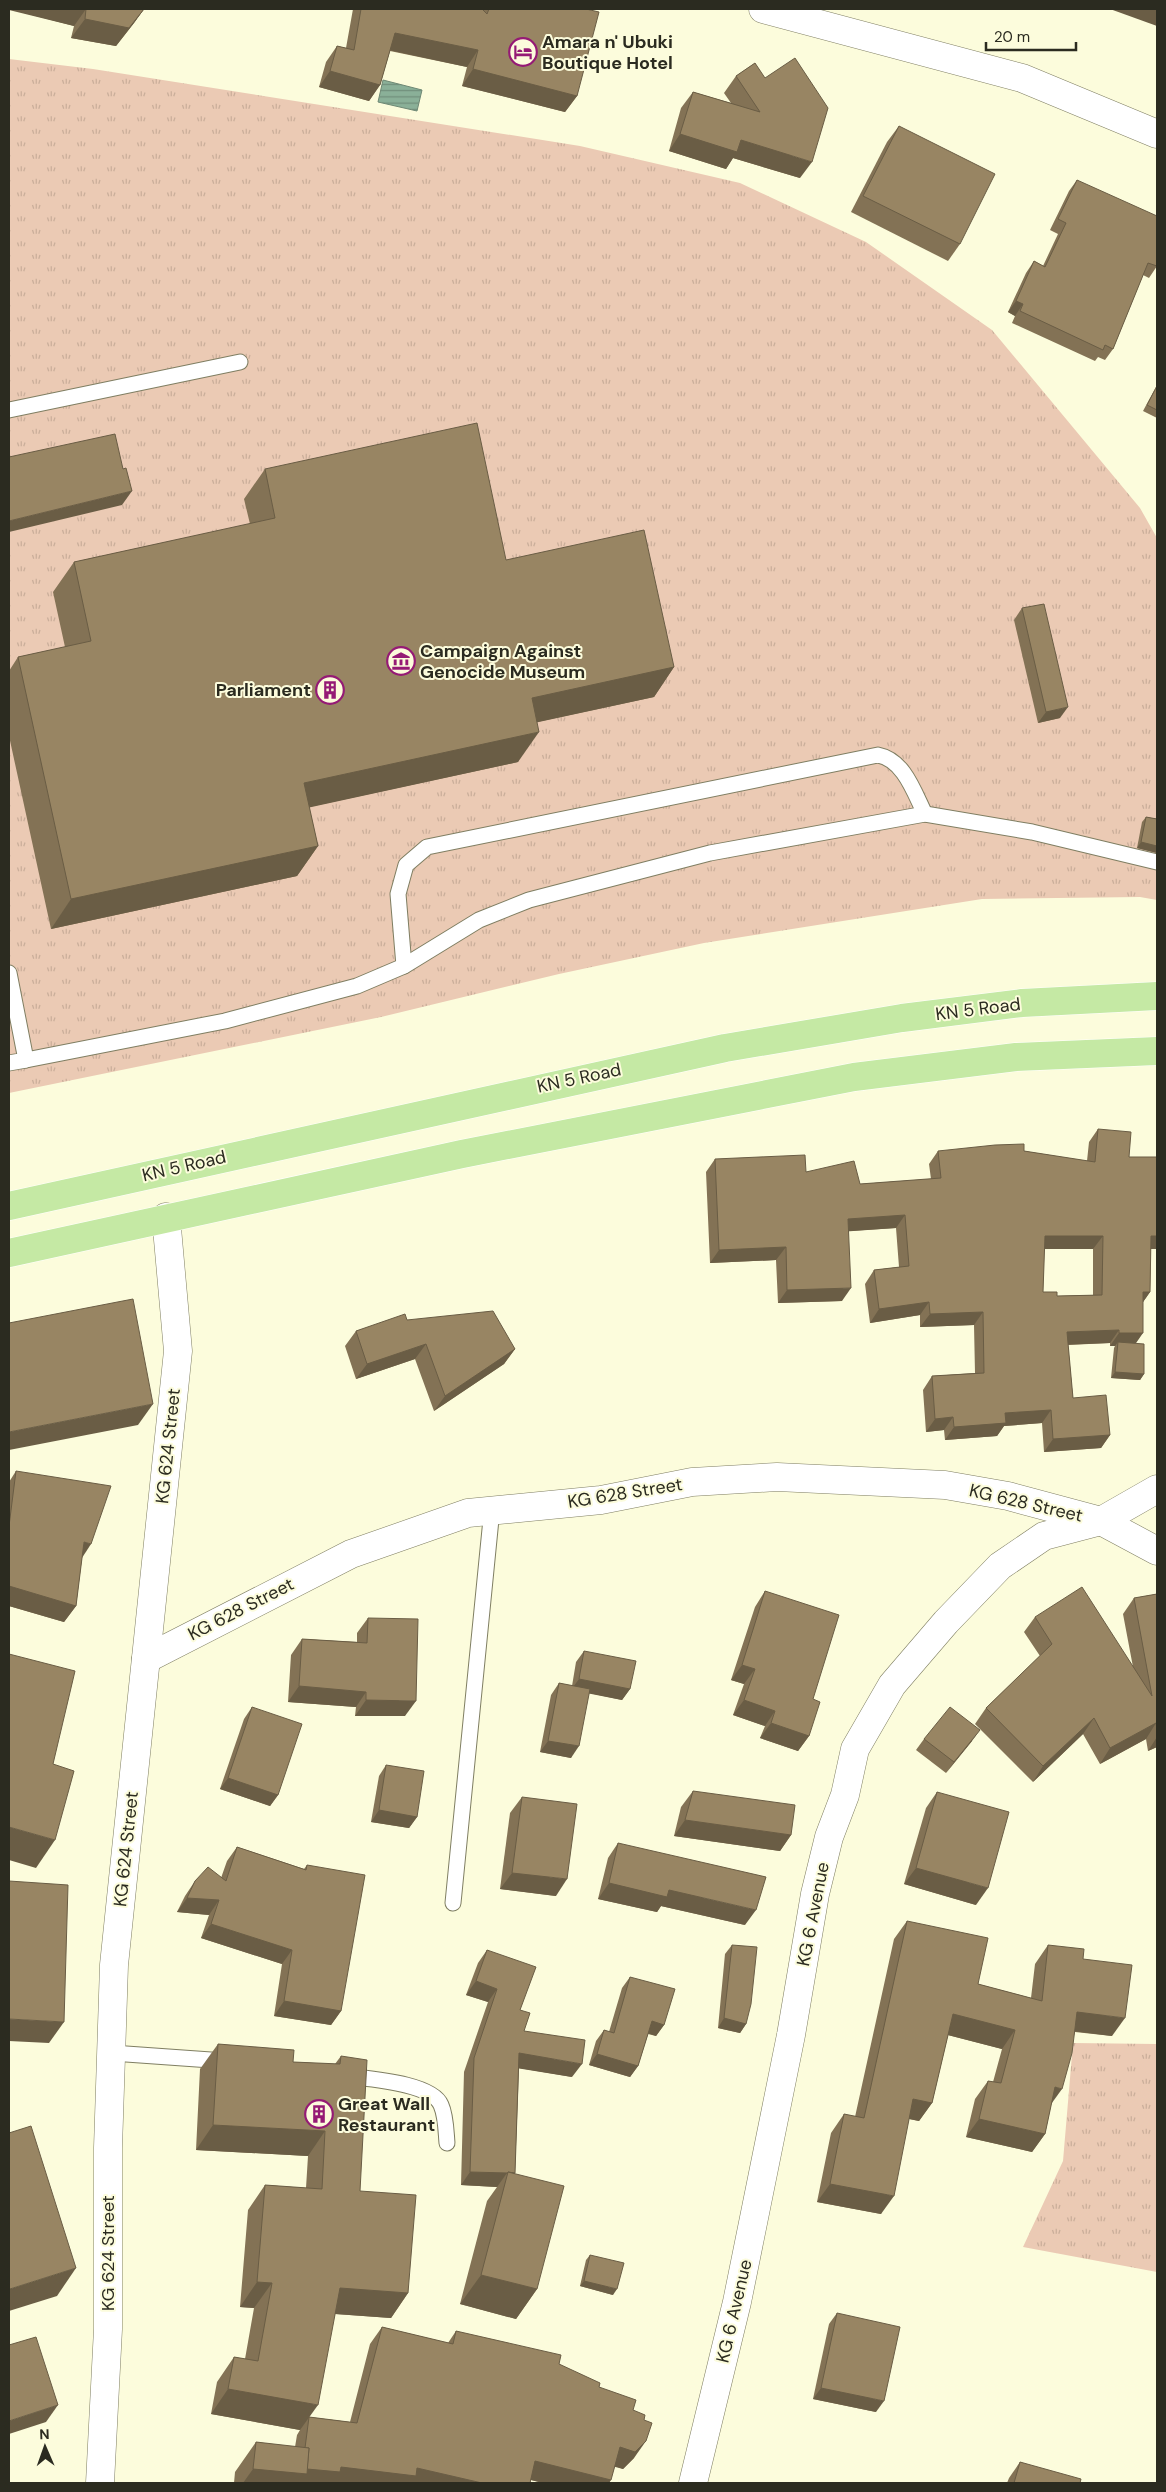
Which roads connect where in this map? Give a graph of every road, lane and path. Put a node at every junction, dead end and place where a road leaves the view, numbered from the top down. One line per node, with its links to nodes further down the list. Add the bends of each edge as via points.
1 (763, 9): 2 (main road, via 1022,78)
2 (1157, 134)
3 (240, 362): 4 (lane)
4 (9, 410)
5 (926, 814): 6 (lane, via 1032,832); 7 (lane, via 710,853 529,900 479,920); 7 (lane, via 902,771 887,757 878,755 427,847 406,865 398,894)
6 (1157, 862)
7 (404, 966): 11 (lane, via 357,986 225,1021)
8 (9, 973): 11 (lane)
9 (1157, 996): 13 (main road, KN 5 Road, via 1022,1003 902,1018 725,1048)
10 (1157, 1051): 14 (main road, via 1016,1057 854,1077 462,1154)
11 (26, 1060): 12 (lane)
12 (9, 1063)
13 (9, 1206)
14 (166, 1217): 15 (main road); 20 (main road, KG 624 Street, via 178,1351)
15 (9, 1253)
16 (1157, 1489): 18 (main road, KG 6 Avenue)
17 (492, 1509): 18 (main road, KG 628 Street, via 601,1500 692,1482 777,1477 945,1485 1008,1496); 20 (main road, KG 628 Street, via 468,1513 351,1554); 21 (lane)
18 (1101, 1521): 19 (main road, KG 628 Street); 27 (main road, KG 6 Avenue, via 1044,1536 1000,1566 892,1685 855,1749 846,1795 829,1838 815,1894 737,2302)
19 (1157, 1551)
20 (146, 1659): 22 (main road, KG 624 Street, via 114,1965)
21 (453, 1903)
22 (112, 2053): 23 (lane); 26 (main road, KG 624 Street, via 108,2148 108,2329)
23 (238, 2062)
24 (332, 2073): 25 (lane, via 407,2085 433,2095 441,2104)
25 (447, 2143)
26 (100, 2483)
27 (693, 2483)

